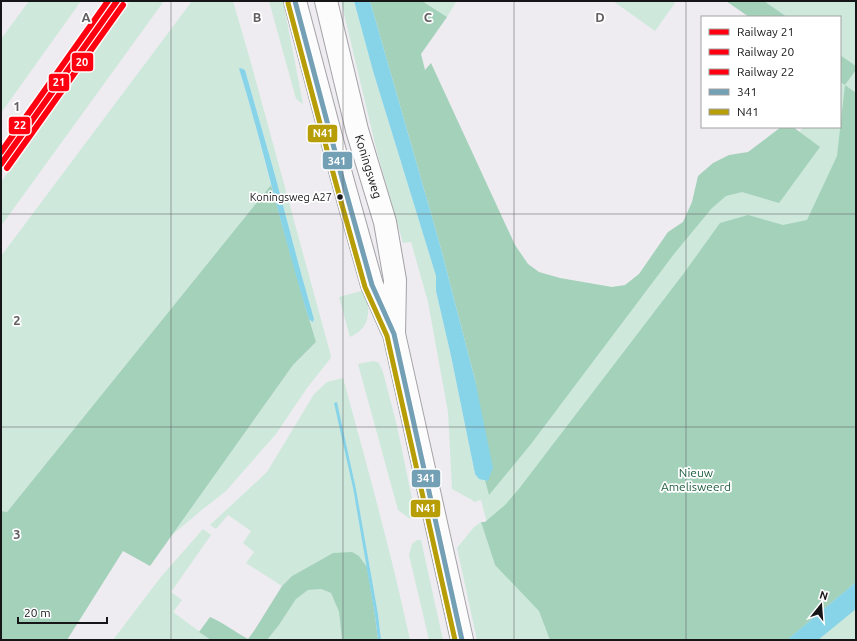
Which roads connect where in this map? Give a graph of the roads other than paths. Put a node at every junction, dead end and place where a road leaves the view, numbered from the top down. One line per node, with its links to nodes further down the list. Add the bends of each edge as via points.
1 (295, 1): 3 (main road, Koningsweg, via 372,285)
2 (326, 1): 3 (main road, Koningsweg, via 357,130 386,228 395,280)
3 (394, 334): 4 (main road, Koningsweg)
4 (462, 640)

